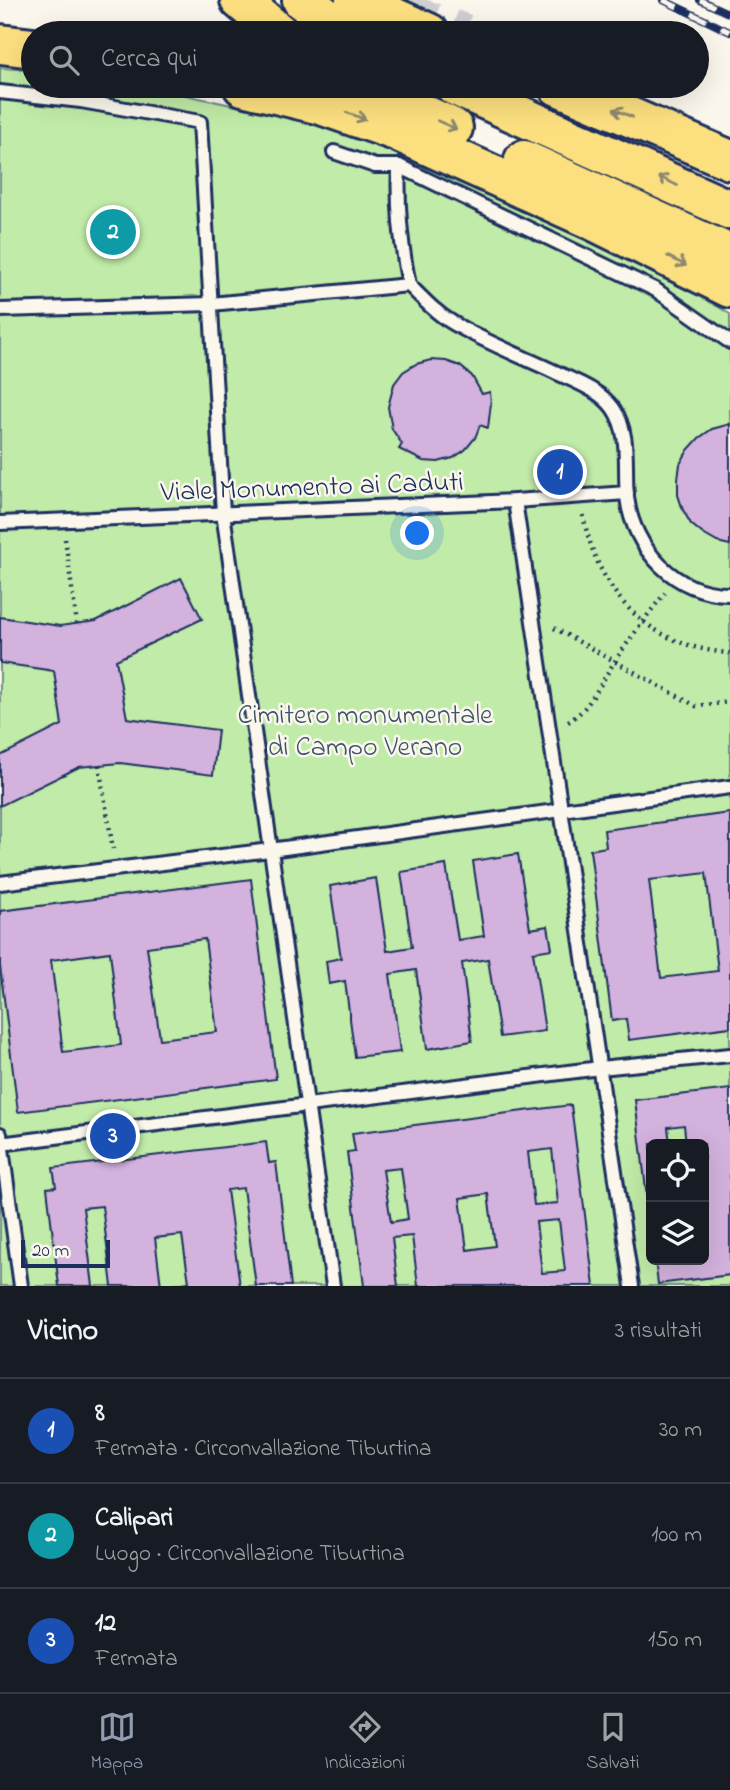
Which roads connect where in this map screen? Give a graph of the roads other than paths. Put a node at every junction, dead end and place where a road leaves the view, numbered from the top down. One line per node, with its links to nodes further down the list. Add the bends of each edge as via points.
1 (240, 0): 4 (highway)
2 (302, 0): 5 (highway)
3 (355, 0): 6 (highway)
4 (265, 21)
5 (331, 21)
6 (402, 21)
7 (0, 44): 8 (highway)
8 (21, 47)
9 (0, 92): 10 (lane)
10 (21, 94)
11 (54, 98): 23 (lane, via 200,122)
12 (295, 98): 22 (highway, one-way to 22, via 396,131)
13 (389, 98): 20 (highway, one-way to 20)
14 (482, 98): 19 (highway, one-way to 14)
15 (586, 98): 17 (highway, one-way to 15)
16 (334, 152): 18 (lane, via 375,166)
17 (730, 160)
18 (399, 166): 21 (lane, via 397,198); 25 (lane, via 656,290)
19 (730, 210)
20 (730, 254)
21 (409, 285): 23 (lane); 26 (lane, via 453,323 590,388 611,405 625,439)
22 (730, 288)
23 (211, 304): 24 (lane); 28 (lane)
24 (0, 310)
25 (730, 342)
26 (627, 493): 27 (lane, Viale Monumento ai Caduti); 30 (lane, via 633,524 654,560 676,578 704,590)
27 (515, 501): 28 (lane, Viale Monumento ai Caduti); 32 (lane)
28 (223, 513): 29 (lane, Viale Monumento ai Caduti); 33 (lane)
29 (0, 523)
30 (730, 594)
31 (730, 787): 32 (lane)
32 (562, 810): 33 (lane); 36 (lane)
33 (270, 850): 34 (lane); 37 (lane)
34 (0, 883)
35 (730, 1055): 36 (lane)
36 (600, 1068): 37 (lane); 41 (lane)
37 (308, 1105): 38 (lane); 40 (lane)
38 (1, 1141): 39 (lane)
39 (21, 1286)
40 (333, 1286)
41 (632, 1286)

